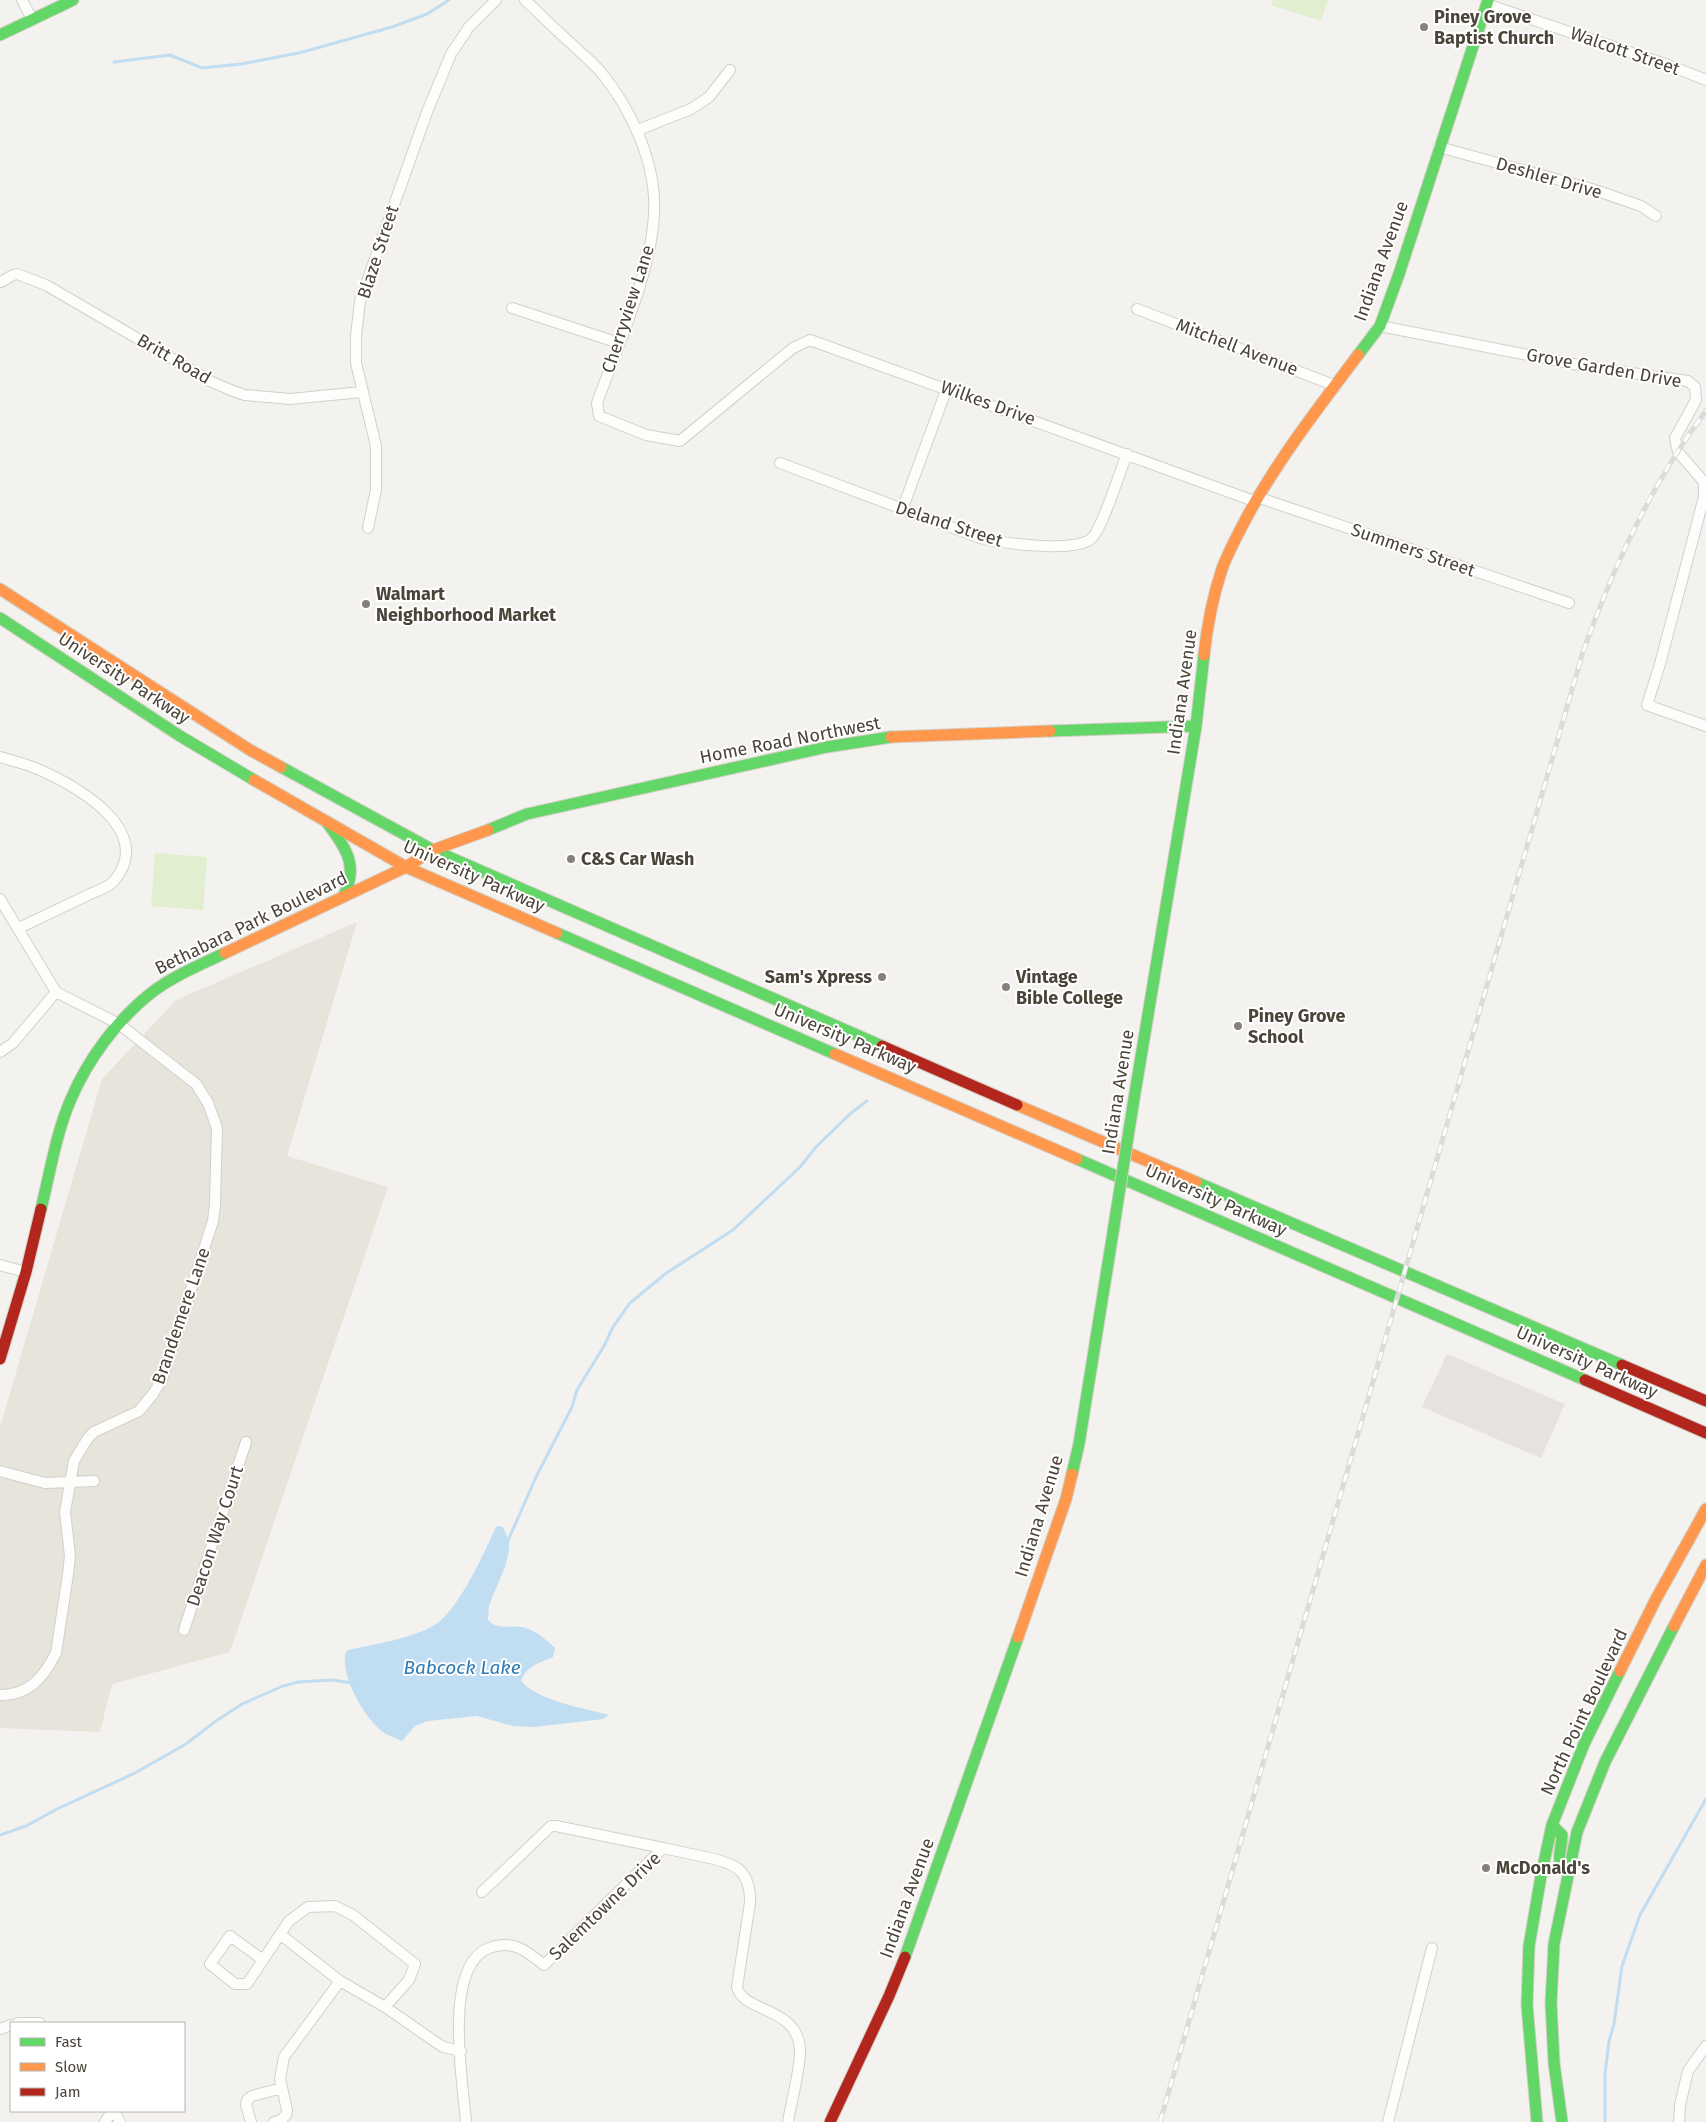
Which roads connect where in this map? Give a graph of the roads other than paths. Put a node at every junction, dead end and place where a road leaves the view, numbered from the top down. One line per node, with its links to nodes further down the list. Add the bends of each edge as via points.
1 (22, 0): 6 (street)
2 (73, 0): 6 (main road)
3 (496, 0): 20 (street, Blaze Street, via 469,27 451,54 374,258 360,301 356,336 356,363)
4 (525, 0): 10 (street, Cherryview Lane, via 600,71)
5 (1487, 2): 9 (street, Walcott Street); 11 (main road, Indiana Avenue)
6 (32, 19): 7 (main road)
7 (0, 35)
8 (730, 70): 10 (street, via 709,97 691,109)
9 (1706, 80)
10 (638, 130): 17 (street, Cherryview Lane, via 646,157 654,212 652,239 642,278)
11 (1439, 147): 12 (street, Deshler Drive, via 1592,189 1641,206); 16 (main road, Indiana Avenue, via 1400,274)
12 (1656, 216)
13 (1, 282): 20 (street, Britt Road, via 17,274 46,285 212,382 246,395 290,399)
14 (512, 308): 17 (street)
15 (1137, 309): 18 (street, Mitchell Avenue)
16 (1380, 326): 18 (main road, Indiana Avenue); 31 (street, Grove Garden Drive, via 1589,367 1688,381 1695,387 1696,400 1676,438 1678,452 1704,482 1704,497 1647,705)
17 (618, 343): 21 (street, Cherryview Lane, via 597,402 599,416 646,435 680,441)
18 (1336, 386): 24 (main road, Indiana Avenue, via 1300,432)
19 (947, 388): 21 (street, Wilkes Drive, via 810,340 793,348); 22 (street, Wilkes Drive); 25 (street)
20 (362, 392): 26 (street, Blaze Street, via 376,446 376,490)
21 (735, 397)
22 (1127, 454): 24 (street, Wilkes Drive); 25 (street, Deland Street, via 1103,518 1091,539 1076,546 1006,544)
23 (780, 463): 25 (street, Deland Street)
24 (1256, 499): 28 (street, Summers Street); 30 (main road, Indiana Avenue, via 1234,541 1217,587 1206,638)
25 (902, 510)
26 (368, 528)
27 (0, 589): 34 (main road, University Parkway, via 250,750)
28 (1570, 603)
29 (0, 618): 33 (main road, University Parkway, via 180,736)
30 (1196, 726): 34 (main road, Home Road Northwest, via 882,738 827,747 527,814); 74 (main road, Indiana Avenue, bridge, via 1079,1444 1066,1498 907,1952)
31 (1706, 726)
32 (0, 757): 38 (street, via 40,770 90,799 117,823 127,847 121,869 111,883)
33 (326, 821): 35 (main road, University Parkway); 36 (main road, via 338,837 350,868 351,878)
34 (433, 850): 35 (main road, Home Road Northwest); 45 (main road, University Parkway, via 951,1077)
35 (406, 866): 36 (main road, Bethabara Park Boulevard); 46 (main road, University Parkway)
36 (343, 897): 40 (main road, Bethabara Park Boulevard, via 179,975 151,993)
37 (0, 899): 38 (street)
38 (19, 928): 39 (street)
39 (56, 992): 40 (street, Brandemere Lane); 41 (street, via 13,1043)
40 (119, 1024): 43 (main road, Bethabara Park Boulevard, via 87,1066 70,1100); 50 (street, Brandemere Lane, via 191,1080 208,1103 217,1128 216,1204 162,1379 139,1411 105,1426 88,1438 74,1461)
41 (0, 1052)
42 (0, 1265): 43 (street)
43 (26, 1272): 44 (main road, Bethabara Park Boulevard)
44 (0, 1359)
45 (1706, 1401)
46 (1706, 1433)
47 (246, 1442): 53 (street, Deacon Way Court)
48 (0, 1471): 50 (street, via 45,1483)
49 (94, 1481): 50 (street)
50 (70, 1482): 54 (street, Brandemere Lane, via 65,1525 70,1556 56,1653 32,1686 17,1694)
51 (1706, 1509): 55 (main road, North Point Boulevard, via 1648,1616)
52 (1706, 1565): 57 (main road)
53 (184, 1630)
54 (0, 1695)
55 (1566, 1785): 56 (main road, North Point Boulevard); 57 (main road, via 1570,1793 1564,1812)
56 (1552, 1825): 59 (main road, via 1562,1835 1558,1860); 69 (main road, North Point Boulevard, via 1529,1946 1527,2005)
57 (1570, 1826): 59 (main road)
58 (663, 1848): 60 (street, via 551,1826); 67 (street, Salemtowne Drive, via 544,1965 526,1950 506,1944 478,1954 467,1970 458,2012); 73 (street, Salemtowne Drive, via 731,1863 748,1881 750,1903 737,1987 744,1999 783,2018 796,2034 800,2051)
59 (1567, 1873): 76 (main road, via 1554,1944 1551,2003 1554,2064)
60 (482, 1892)
61 (281, 1935): 63 (street); 64 (street); 65 (street, via 290,1921 308,1907 335,1906 353,1915 415,1964 409,1980)
62 (1432, 1948): 75 (street)
63 (264, 1960): 63 (street, via 247,1984 235,1984 210,1964 230,1936)
64 (340, 1980): 65 (street); 68 (street, via 284,2057 280,2080)
65 (386, 2007): 67 (street, via 443,2047)
66 (1706, 2046): 77 (street, via 1688,2071)
67 (461, 2051): 72 (street, Salemtowne Drive)
68 (282, 2088): 70 (street, via 247,2100); 71 (street, via 286,2115)
69 (1539, 2119)
70 (251, 2122)
71 (274, 2122)
72 (466, 2122)
73 (788, 2122)
74 (830, 2122)
75 (1388, 2122)
76 (1562, 2122)
77 (1679, 2122)

